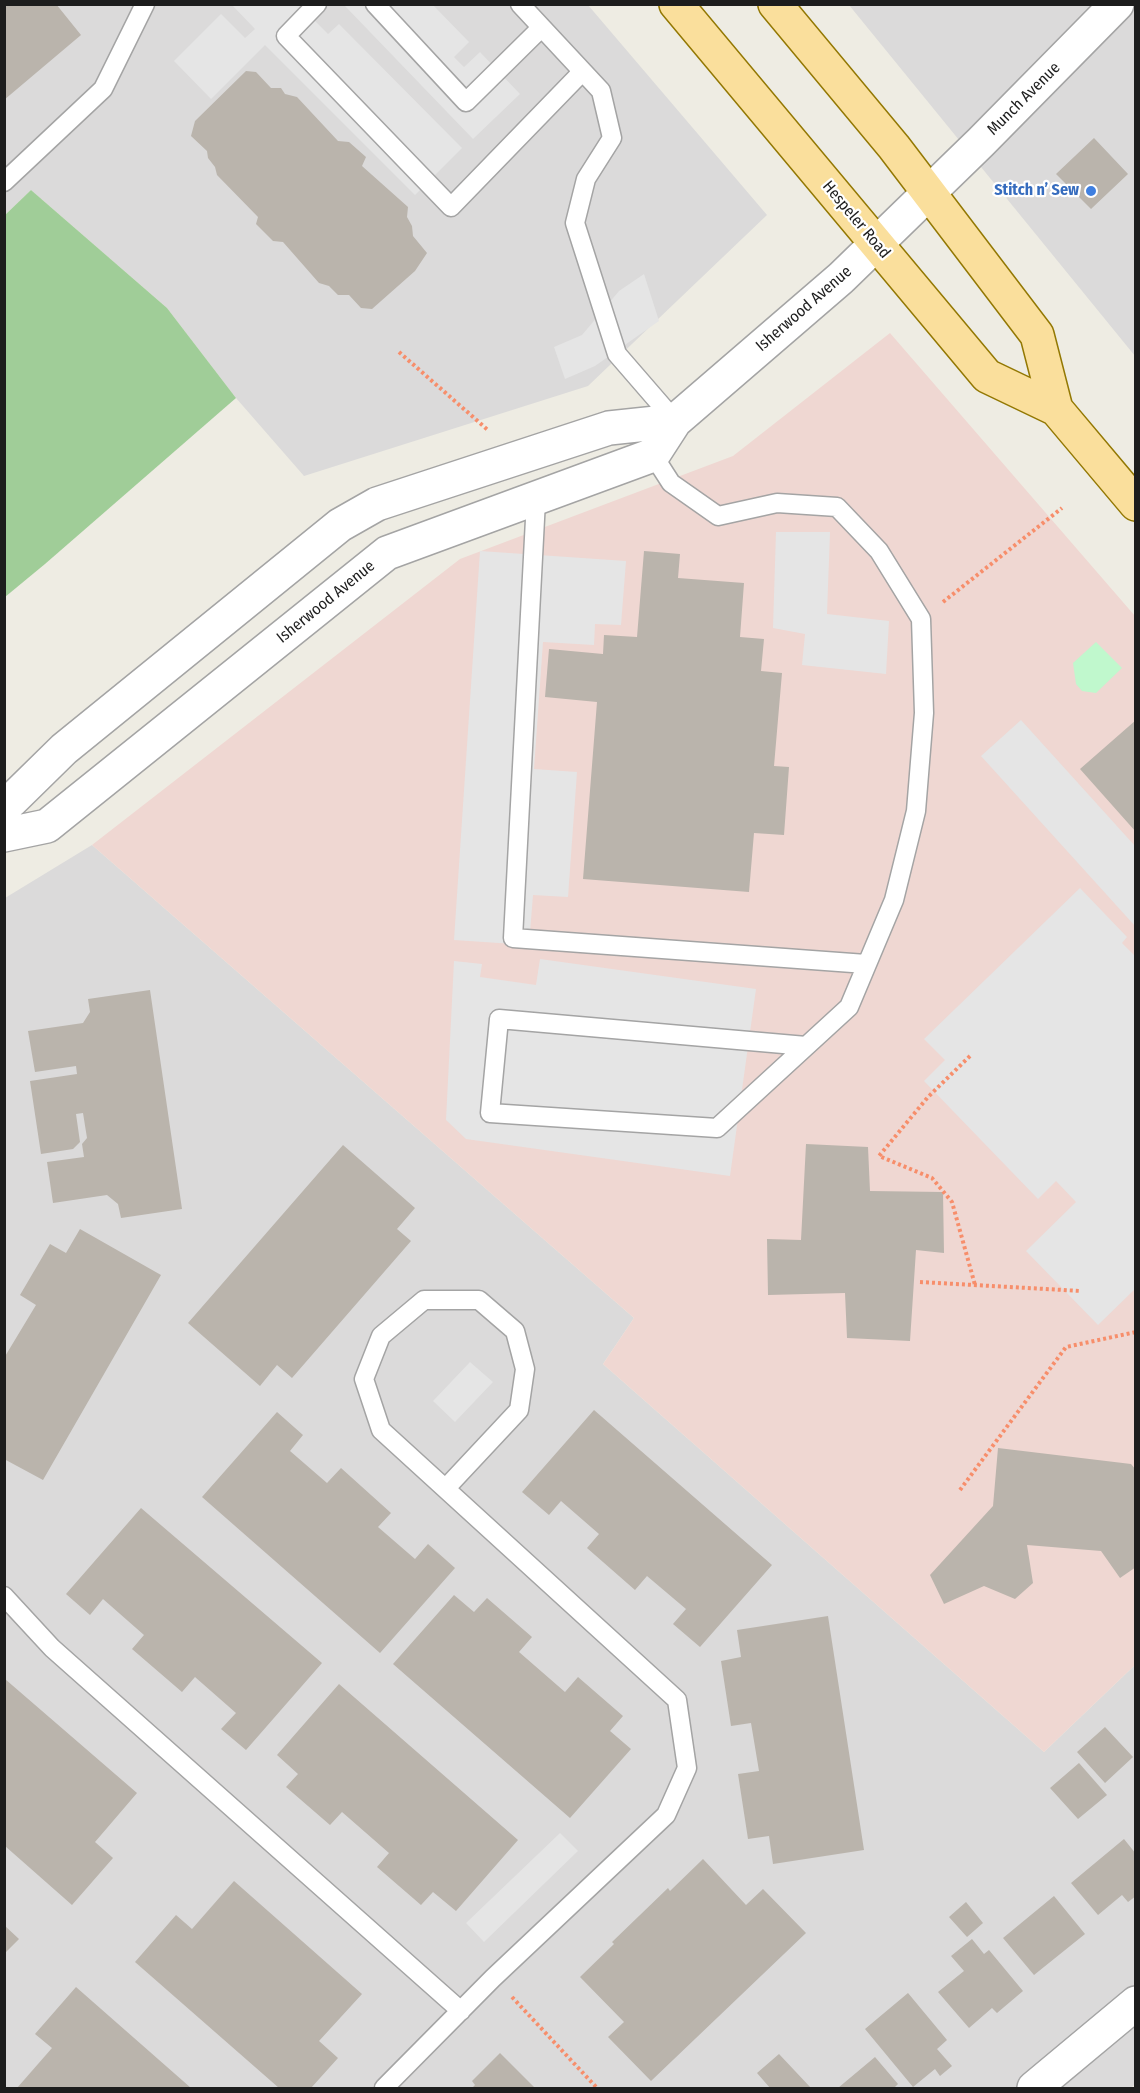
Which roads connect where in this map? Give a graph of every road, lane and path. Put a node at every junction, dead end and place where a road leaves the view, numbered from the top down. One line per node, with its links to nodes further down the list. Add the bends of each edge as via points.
1 (145, 4): 10 (lane, via 103,89)
2 (318, 4): 9 (lane, via 286,36 451,207)
3 (375, 4): 8 (lane, via 466,102)
4 (520, 4): 8 (lane)
5 (676, 4): 12 (main road, Hespeler Road)
6 (775, 4): 11 (main road, Hespeler Road)
7 (1117, 4): 11 (street, Munch Avenue)
8 (541, 28): 9 (lane)
9 (582, 72): 15 (lane, via 601,92 612,138 586,179 575,223 617,354)
10 (4, 182)
11 (929, 193): 12 (street, Isherwood Avenue); 14 (main road, Hespeler Road, via 1037,335)
12 (876, 244): 14 (main road, Hespeler Road, via 987,376); 15 (street, Isherwood Avenue)
13 (399, 352): 16 (path)
14 (1056, 409): 18 (main road, Hespeler Road)
15 (675, 421): 17 (street, Isherwood Avenue); 22 (street, via 609,428 377,504 340,525 64,748)
16 (494, 435)
17 (653, 455): 19 (street, Isherwood Avenue); 21 (lane, via 671,483 718,516 777,503 837,507 879,551)
18 (1134, 499)
19 (536, 500): 23 (street, Isherwood Avenue, via 387,553 47,826); 24 (lane, via 513,938)
20 (1062, 508): 21 (path)
21 (921, 620): 24 (lane, via 924,713 916,811 894,900)
22 (4, 806)
23 (4, 835)
24 (866, 964): 25 (lane, via 849,1007)
25 (806, 1046): 25 (lane, via 499,1019 490,1113 717,1128)
26 (970, 1056): 28 (path, via 928,1097 879,1156 932,1178 952,1202)
27 (920, 1282): 28 (path)
28 (975, 1285): 29 (path)
29 (1081, 1291)
30 (1136, 1332): 32 (path, via 1066,1347)
31 (446, 1488): 31 (lane, via 519,1410 525,1369 515,1331 479,1300 424,1300 381,1336 364,1380 381,1430); 34 (lane, via 677,1700 687,1768 666,1815)
32 (960, 1490)
33 (4, 1596): 36 (lane, via 52,1648)
34 (493, 1978): 36 (lane); 38 (path)
35 (1136, 2003): 39 (street)
36 (461, 2011): 37 (lane)
37 (384, 2088)
38 (597, 2088)
39 (1034, 2088)

